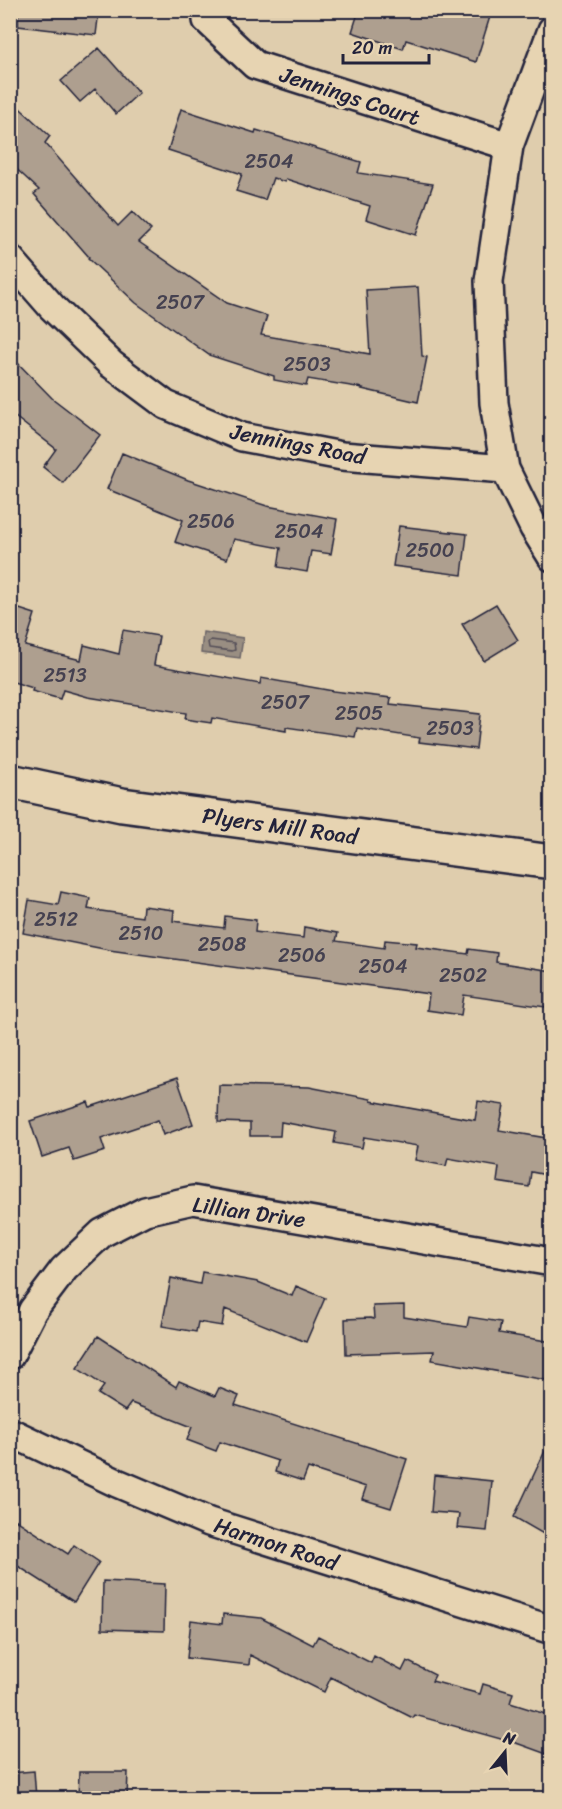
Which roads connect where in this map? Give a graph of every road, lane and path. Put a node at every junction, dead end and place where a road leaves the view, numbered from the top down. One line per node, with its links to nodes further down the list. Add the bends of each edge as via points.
1 (207, 20): 3 (street, Jennings Court, via 255,65)
2 (552, 30): 3 (street)
3 (509, 146): 5 (street, via 489,281 494,403)
4 (10, 259): 5 (street, Jennings Road, via 52,307 111,364 177,410 242,437 342,456)
5 (505, 469): 6 (street)
6 (552, 557)
7 (10, 781): 8 (street, Plyers Mill Road, via 122,805)
8 (552, 862)
9 (552, 1262): 10 (street, Lillian Drive, via 193,1200 145,1211 102,1233 64,1269 33,1310)
10 (10, 1355)
11 (10, 1432): 12 (street, Harmon Road, via 117,1484 209,1522)
12 (552, 1630)

